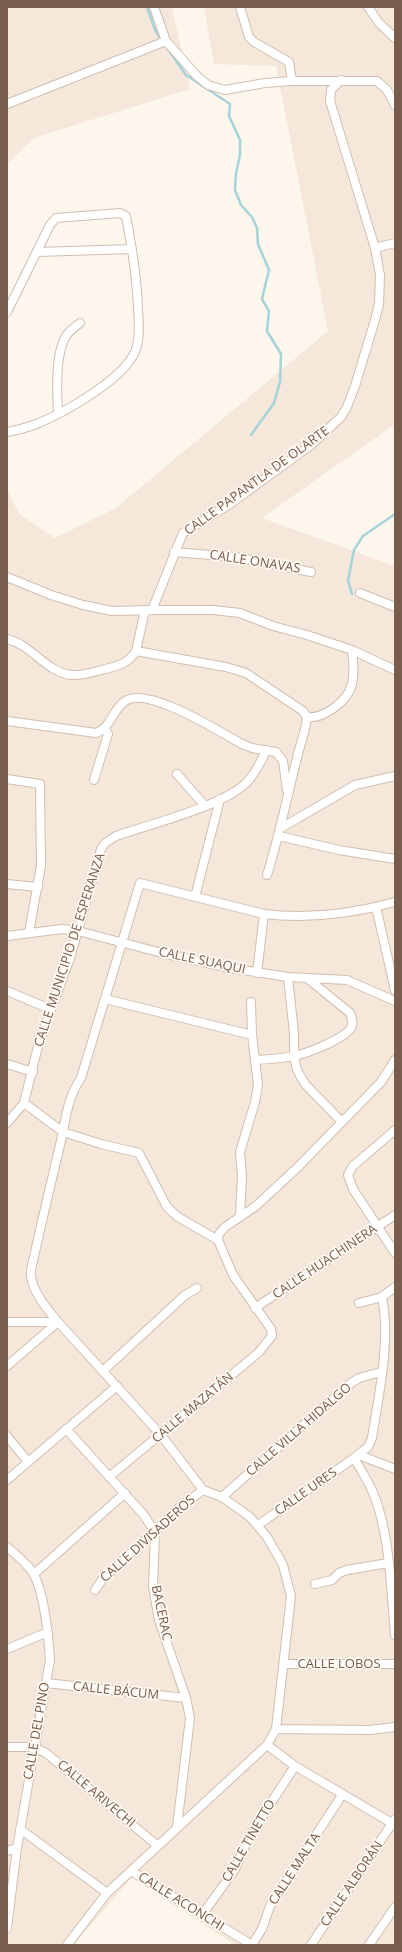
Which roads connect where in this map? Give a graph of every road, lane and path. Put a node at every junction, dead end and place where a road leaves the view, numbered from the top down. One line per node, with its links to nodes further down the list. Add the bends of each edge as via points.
1 (154, 7): 5 (street)
2 (240, 7): 7 (street, via 249,37 289,62)
3 (368, 7): 4 (street, via 379,23)
4 (395, 38)
5 (166, 41): 7 (street, via 197,76 218,89); 8 (street)
6 (341, 80): 7 (street); 9 (street, via 377,81 387,90); 11 (street, CALLE PAPANTLA DE OLARTE, via 331,90 330,101)
7 (292, 81)
8 (8, 102)
9 (395, 104)
10 (395, 243): 11 (street)
11 (376, 248): 18 (street, CALLE PAPANTLA DE OLARTE, via 380,275 379,304 347,408 311,445 230,504 187,529 179,539)
12 (132, 249): 13 (street); 13 (street, via 126,216 122,213 59,217 53,221); 16 (street, via 136,270 139,323 138,342 133,358 109,381)
13 (37, 252): 14 (street)
14 (7, 312)
15 (80, 323): 16 (street, via 71,329 61,349)
16 (58, 414): 17 (street, via 38,424)
17 (7, 432)
18 (174, 552): 19 (street, CALLE ONAVAS, via 235,556); 23 (street, CALLE PAPANTLA DE OLARTE)
19 (311, 572)
20 (7, 577): 23 (street, via 51,595 98,609)
21 (360, 593): 22 (street)
22 (395, 607)
23 (148, 610): 25 (street, via 240,612 273,626 308,634); 26 (street, CALLE PAPANTLA DE OLARTE)
24 (7, 639): 26 (street, via 26,647 55,670 72,675 122,664)
25 (352, 650): 27 (street); 28 (street, via 352,685 345,697 321,715 313,718)
26 (136, 651): 28 (street, via 246,673)
27 (395, 670)
28 (305, 714): 37 (street, via 306,727)
29 (7, 721): 30 (street, via 90,733)
30 (105, 728): 31 (street, via 121,704 139,696 163,702 242,744); 35 (street, via 108,734)
31 (267, 750): 36 (street, CALLE MUNICIPIO DE ESPERANZA, via 251,778); 37 (street, via 276,752 283,761)
32 (177, 774): 38 (street)
33 (395, 776): 39 (street, via 355,785)
34 (7, 779): 43 (street, via 40,784 41,854)
35 (94, 780)
36 (220, 799): 38 (street, CALLE MUNICIPIO DE ESPERANZA); 44 (street)
37 (288, 800): 39 (street)
38 (205, 806): 48 (street, CALLE MUNICIPIO DE ESPERANZA, via 116,836 105,843 101,849)
39 (280, 832): 40 (street, via 339,850); 41 (street)
40 (395, 858)
41 (268, 875)
42 (7, 884): 43 (street)
43 (38, 887): 49 (street)
44 (195, 897): 47 (street); 51 (street, via 140,883)
45 (395, 902): 46 (street)
46 (376, 908): 47 (street, via 310,916); 52 (street)
47 (264, 914): 53 (street)
48 (78, 931): 49 (street, CALLE SUAQUI, via 62,929); 51 (street, CALLE SUAQUI); 61 (street, CALLE MUNICIPIO DE ESPERANZA)
49 (29, 932): 50 (street, CALLE SUAQUI)
50 (7, 936)
51 (121, 942): 53 (street, CALLE SUAQUI, via 197,962); 58 (street)
52 (391, 960): 56 (street)
53 (257, 973): 54 (street, CALLE SUAQUI)
54 (288, 977): 55 (street, CALLE SUAQUI); 63 (street)
55 (307, 978): 59 (street, CALLE SUAQUI, via 347,980); 63 (street, via 350,1013 353,1019 352,1026 346,1033)
56 (395, 990)
57 (7, 991): 61 (street)
58 (106, 999): 62 (street); 72 (street, via 81,1078 68,1104)
59 (395, 1001)
60 (251, 1002): 62 (street)
61 (50, 1009): 67 (street, CALLE MUNICIPIO DE ESPERANZA, via 39,1042)
62 (252, 1035): 64 (street)
63 (294, 1056): 64 (street); 69 (street, via 305,1084)
64 (255, 1060): 74 (street, via 258,1085 240,1152)
65 (395, 1060): 69 (street, via 381,1082)
66 (7, 1064): 67 (street)
67 (33, 1072): 68 (street, CALLE MUNICIPIO DE ESPERANZA)
68 (24, 1103): 70 (street, CALLE MUNICIPIO DE ESPERANZA); 72 (street)
69 (342, 1122): 74 (street, via 278,1187)
70 (7, 1123)
71 (395, 1130): 75 (street, via 353,1166 348,1174 353,1189)
72 (64, 1132): 76 (street, via 138,1153 168,1206 178,1217); 84 (street, via 31,1276 46,1307)
73 (395, 1215): 75 (street, CALLE HUACHINERA)
74 (240, 1216): 76 (street, via 225,1227)
75 (377, 1227): 77 (street); 82 (street, CALLE HUACHINERA)
76 (218, 1240): 82 (street, via 233,1275)
77 (395, 1252)
78 (197, 1288): 86 (street, via 184,1296)
79 (395, 1288): 80 (street)
80 (382, 1296): 81 (street); 87 (street, CALLE URES, via 386,1338)
81 (359, 1303)
82 (256, 1308): 90 (street, CALLE MAZATÁN, via 271,1329 272,1336 258,1353)
83 (7, 1322): 84 (street)
84 (58, 1322): 85 (street); 86 (street)
85 (7, 1366)
86 (104, 1370): 88 (street)
87 (381, 1372): 92 (street, CALLE URES, via 372,1438 368,1447); 99 (street, CALLE VILLA HIDALGO, via 351,1383)
88 (117, 1386): 89 (street); 90 (street)
89 (66, 1429): 93 (street); 95 (street)
90 (161, 1435): 95 (street, CALLE MAZATÁN); 97 (street)
91 (7, 1436): 93 (street)
92 (357, 1457): 94 (street); 100 (street, CALLE URES); 103 (street, via 379,1515)
93 (28, 1462): 96 (street)
94 (395, 1469)
95 (109, 1476): 98 (street)
96 (7, 1480)
97 (203, 1490): 99 (street); 101 (street, CALLE DIVISADEROS, via 179,1508)
98 (125, 1493): 101 (street); 104 (street)
99 (222, 1497): 100 (street)
100 (258, 1525): 110 (street, via 283,1565 288,1581 290,1596)
101 (155, 1532): 106 (street, CALLE DIVISADEROS, via 102,1580); 113 (street, BACERAC, via 153,1587 162,1627)
102 (7, 1547): 104 (street, CALLE DEL PINO)
103 (388, 1563): 105 (street, via 347,1570 332,1580); 108 (street)
104 (34, 1574): 107 (street, CALLE DEL PINO)
105 (315, 1584)
106 (95, 1590)
107 (48, 1632): 109 (street); 112 (street, CALLE DEL PINO, via 50,1660)
108 (395, 1636)
109 (7, 1649)
110 (284, 1664): 111 (street, CALLE LOBOS); 115 (street)
111 (395, 1664)
112 (46, 1683): 113 (street, CALLE BÁCUM); 118 (street, CALLE DEL PINO)
113 (186, 1698): 122 (street, BACERAC, via 190,1718)
114 (395, 1727): 115 (street, via 369,1730)
115 (276, 1729): 116 (street)
116 (267, 1745): 119 (street); 122 (street)
117 (7, 1747): 118 (street, CALLE ARIVECHI)
118 (34, 1747): 123 (street, CALLE DEL PINO); 124 (street, CALLE ARIVECHI, via 58,1761)
119 (295, 1766): 120 (street); 132 (street, CALLE TINETTO, via 250,1835 235,1869)
120 (342, 1795): 121 (street); 135 (street, CALLE MALTA, via 270,1906 262,1929)
121 (394, 1822): 136 (street, CALLE ALBORÁN)
122 (177, 1827): 124 (street)
123 (20, 1829): 125 (street, CALLE DEL PINO); 130 (street)
124 (158, 1846): 129 (street)
125 (17, 1848): 126 (street); 127 (street, CALLE DEL PINO)
126 (7, 1851)
127 (16, 1858): 128 (street); 133 (street, CALLE DEL PINO)
128 (7, 1860)
129 (131, 1871): 130 (street); 132 (street, CALLE ACONCHI)
130 (107, 1893): 134 (street)
131 (395, 1907): 137 (street)
132 (202, 1915): 135 (street, CALLE ACONCHI)
133 (7, 1928)
134 (67, 1945)
135 (252, 1945)
136 (311, 1945)
137 (369, 1945)

